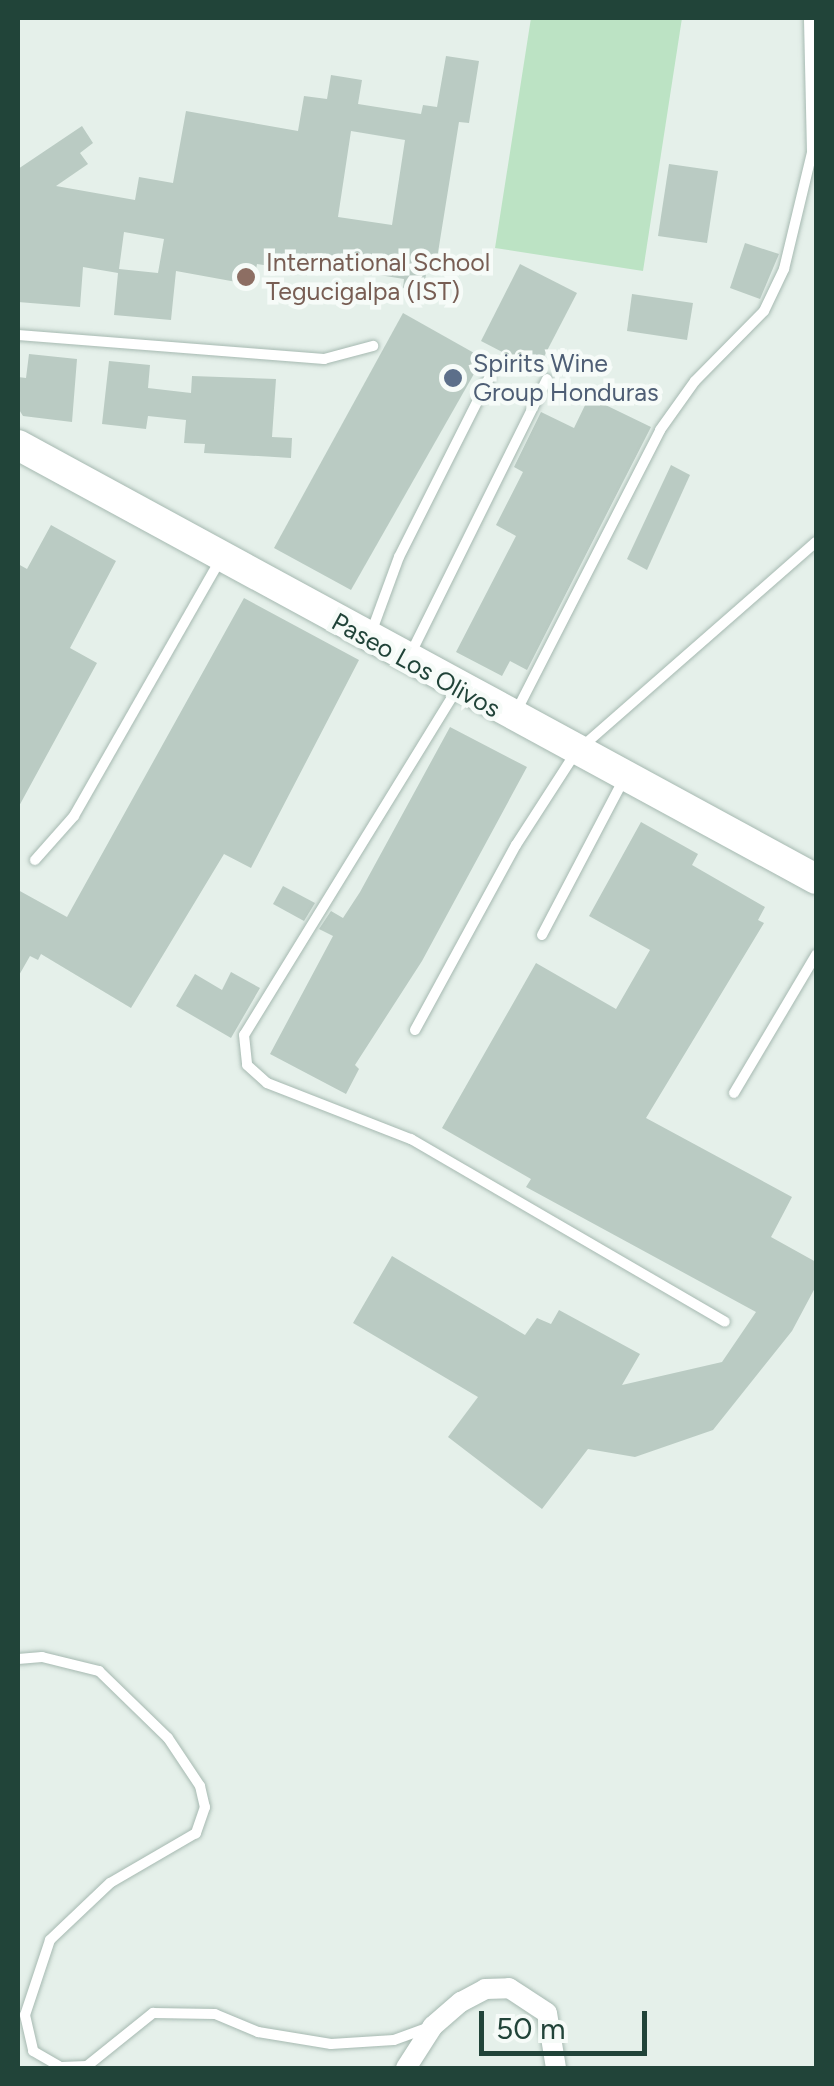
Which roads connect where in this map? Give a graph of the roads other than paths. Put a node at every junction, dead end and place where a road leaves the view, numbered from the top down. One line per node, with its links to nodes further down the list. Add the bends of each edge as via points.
1 (809, 18): 12 (lane, via 812,152 784,269 764,311 695,381 660,430)
2 (18, 335): 3 (lane, via 324,359)
3 (373, 346)
4 (490, 376): 9 (lane, via 399,557)
5 (546, 379): 10 (lane)
6 (18, 446): 8 (street, Paseo Los Olivos)
7 (816, 542): 13 (lane)
8 (220, 560): 9 (street, Paseo Los Olivos); 15 (lane, via 74,816)
9 (368, 638): 10 (street, Paseo Los Olivos)
10 (407, 660): 11 (street, Paseo Los Olivos)
11 (457, 688): 12 (street, Paseo Los Olivos); 21 (lane, via 244,1035 247,1064 267,1084 411,1139)
12 (513, 718): 13 (street, Paseo Los Olivos)
13 (576, 752): 14 (street, Paseo Los Olivos); 19 (lane, via 516,845)
14 (624, 778): 16 (street, Paseo Los Olivos); 17 (lane)
15 (35, 860)
16 (815, 876)
17 (542, 935)
18 (816, 955): 20 (lane)
19 (415, 1030)
20 (734, 1093)
21 (725, 1322)
22 (18, 1660): 23 (lane, via 42,1658 99,1671 168,1738 200,1786 205,1807 196,1833 110,1883 50,1940 25,2015 32,2051 61,2068 87,2066 153,2013 215,2014 258,2032 331,2044 394,2040)
23 (432, 2026): 24 (street); 25 (street, via 484,1988 509,1988 546,2014)
24 (406, 2068)
25 (556, 2068)

